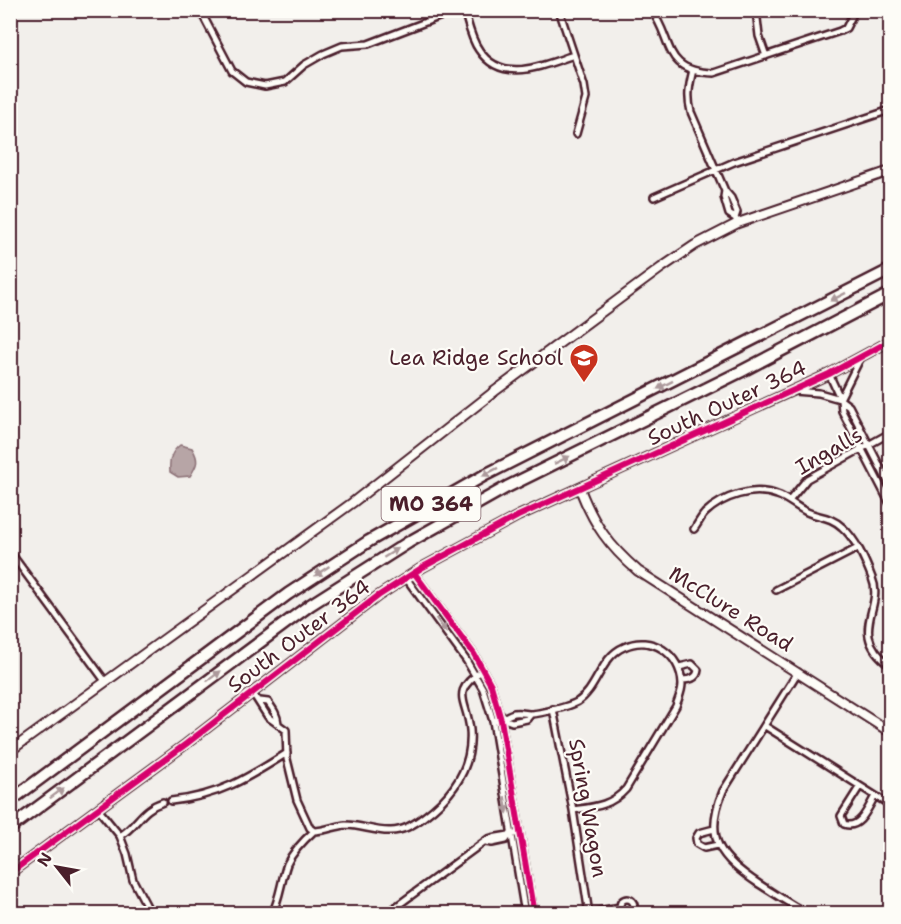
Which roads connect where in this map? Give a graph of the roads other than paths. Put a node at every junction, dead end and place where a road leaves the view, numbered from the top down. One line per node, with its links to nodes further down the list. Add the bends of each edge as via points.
1 (457, 10): 6 (street, via 368,44 342,46 314,59 285,82 265,86 246,81 232,71)
2 (464, 10): 8 (street, via 478,49 501,68 521,71)
3 (651, 10): 10 (street, via 673,55)
4 (756, 10): 9 (street)
5 (855, 10): 9 (street, via 846,28)
6 (201, 11)
7 (561, 11): 8 (street)
8 (574, 55): 12 (street, via 586,98)
9 (766, 56): 10 (street, via 714,73)
10 (693, 70): 13 (street, via 688,99)
11 (891, 110): 13 (street)
12 (576, 134)
13 (715, 169): 15 (street); 16 (street, via 725,191 729,214)
14 (891, 171): 16 (street)
15 (654, 197)
16 (736, 220): 43 (street, via 654,273 352,503)
17 (891, 270): 54 (highway, MO 364, one-way to 54, via 485,475 369,541 269,608)
18 (891, 294): 60 (highway, MO 364, one-way to 18, via 303,610 409,542 507,487)
19 (891, 341): 20 (street, South Outer 364)
20 (861, 357): 21 (street, South Outer 364); 23 (street)
21 (829, 374): 22 (street, South Outer 364); 23 (street)
22 (792, 391): 23 (street, via 819,393); 28 (street, South Outer 364)
23 (840, 400): 25 (street, via 849,406); 26 (street)
24 (891, 433): 25 (street, Ingalls)
25 (869, 446): 26 (street, Ingalls); 27 (street)
26 (861, 450): 29 (street, Ingalls, via 807,479); 30 (street)
27 (891, 486)
28 (580, 489): 34 (street, South Outer 364, via 518,516); 40 (street, McClure Road, via 596,525 615,551 638,571)
29 (789, 501): 31 (street, via 768,492 737,495 704,514); 32 (street, via 807,512 832,518)
30 (891, 504)
31 (694, 529)
32 (858, 548): 36 (street); 37 (street, via 874,581 868,631 872,646)
33 (10, 552): 43 (street)
34 (415, 574): 35 (street, South Outer 364); 39 (street)
35 (406, 578): 41 (street, one-way to 41); 44 (street, South Outer 364)
36 (776, 590)
37 (891, 665)
38 (679, 667): 42 (street); 42 (street, via 692,664 698,670 693,679); 45 (street, via 668,652 639,642 609,658 588,692 575,703)
39 (483, 670): 41 (street); 46 (street)
40 (798, 672): 48 (street); 49 (street, McClure Road)
41 (475, 676): 47 (street); 62 (street, via 462,693 470,731 468,751 456,786 444,801 401,830 351,825)
42 (682, 680): 59 (street, via 676,706 619,796 606,805)
43 (105, 681): 50 (street)
44 (252, 692): 51 (street, via 260,701 268,702 286,730); 58 (street, South Outer 364)
45 (553, 709): 46 (street, via 531,714 528,719); 59 (street, Spring Wagon)
46 (502, 719): 47 (street); 63 (street)
47 (493, 722): 64 (street, one-way to 64)
48 (765, 726): 52 (street); 61 (street, via 723,791)
49 (891, 732)
50 (10, 751)
51 (287, 753): 55 (street, via 227,788); 62 (street, via 297,800)
52 (860, 786): 53 (street); 53 (street, via 841,816 844,824 856,825)
53 (875, 796): 57 (street)
54 (10, 801)
55 (171, 801)
56 (163, 802): 65 (street, via 152,805)
57 (891, 805)
58 (98, 808): 65 (street); 67 (street, South Outer 364)
59 (573, 810): 69 (street, Spring Wagon)
60 (10, 828)
61 (714, 829): 66 (street); 66 (street, via 699,833 696,838 704,848)
62 (314, 831): 71 (street, via 288,863)
63 (520, 833): 64 (street); 74 (street)
64 (510, 835): 72 (street, via 488,839); 73 (street)
65 (120, 836): 70 (street, via 133,880)
66 (718, 845): 75 (street, via 736,868)
67 (10, 873)
68 (620, 907): 69 (street)
69 (589, 913)
70 (151, 914)
71 (272, 914)
72 (386, 914)
73 (525, 914)
74 (534, 914)
75 (808, 914)

